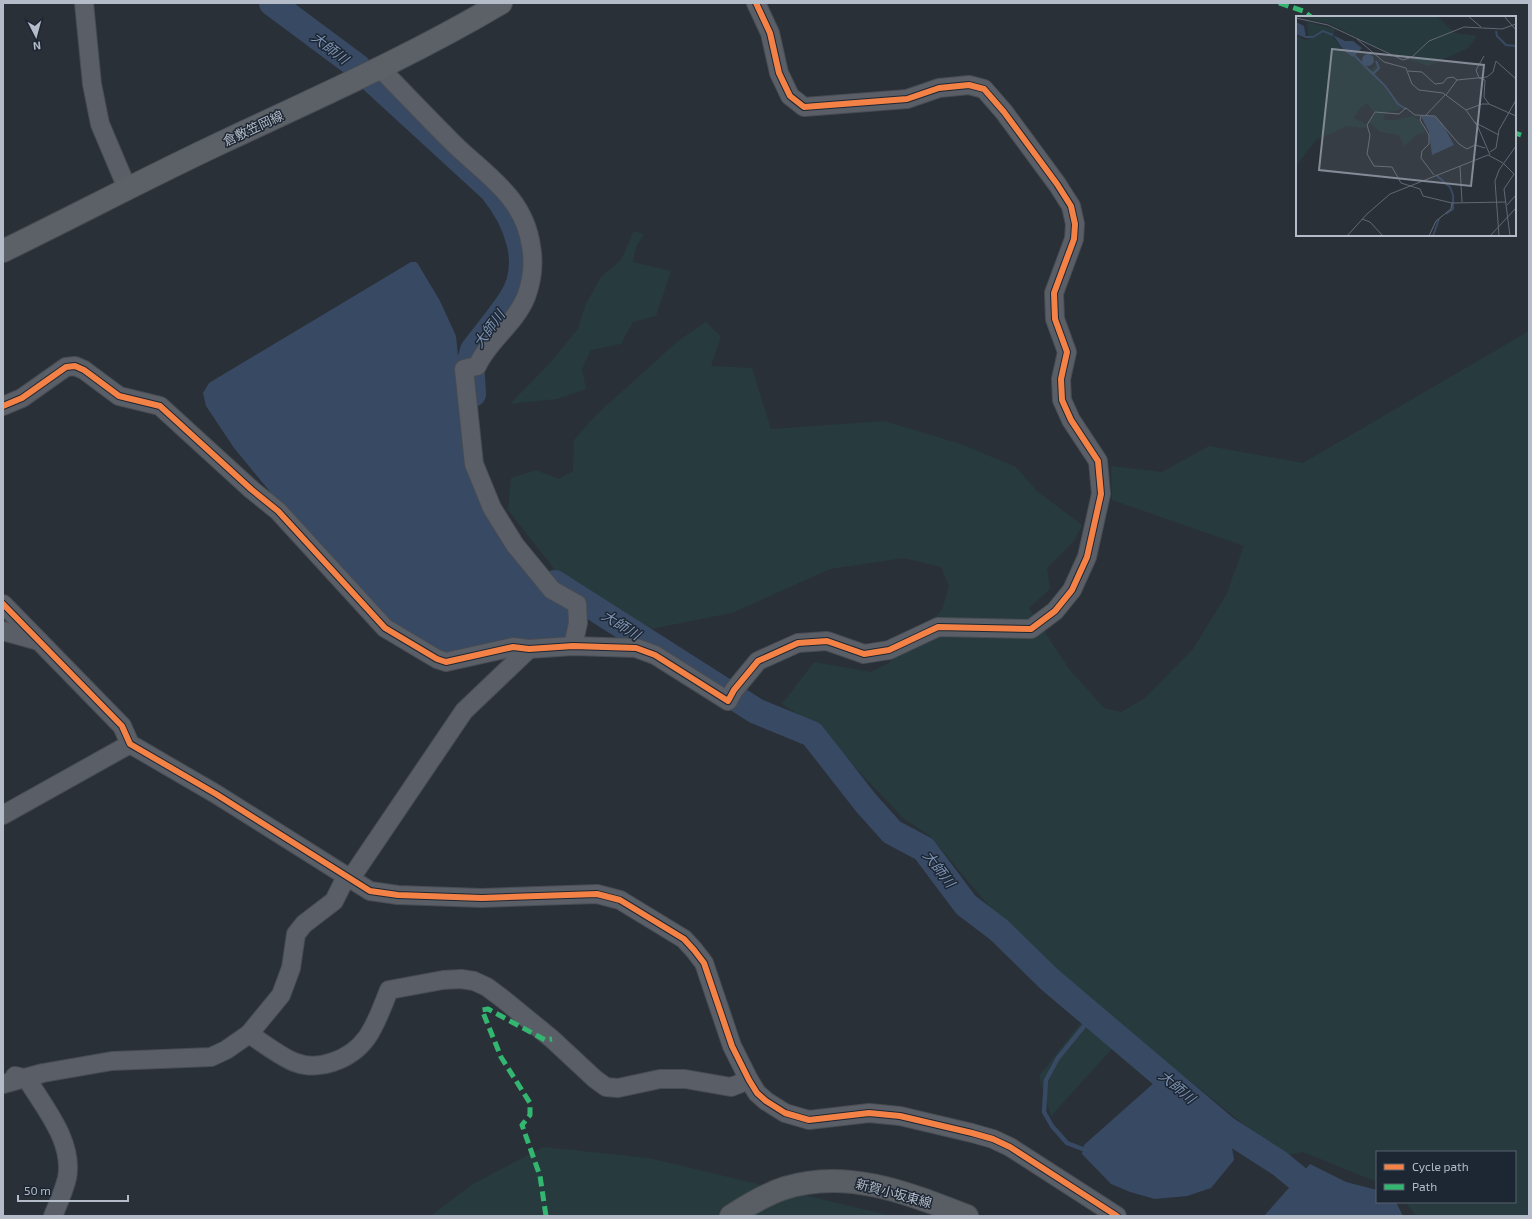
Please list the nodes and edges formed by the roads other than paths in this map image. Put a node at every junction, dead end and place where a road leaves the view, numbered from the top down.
1 (84, 3) edge
2 (501, 3) edge
3 (756, 3) edge
4 (372, 73) junction
5 (127, 188) junction
6 (3, 251) edge
7 (3, 406) edge
8 (3, 604) edge
9 (3, 631) edge
10 (40, 641) junction
11 (573, 646) junction
12 (529, 648) junction
13 (130, 744) junction
14 (3, 815) edge
15 (349, 876) junction
16 (249, 1034) junction
17 (3, 1073) edge
18 (27, 1079) junction
19 (750, 1080) junction
20 (3, 1084) edge
21 (53, 1216) edge
22 (731, 1216) edge
23 (967, 1216) edge
24 (1117, 1216) edge

1 - 5 street
2 - 4 main road, 倉敷笠岡線
3 - 11 street
4 - 5 main road, 倉敷笠岡線
4 - 11 street
5 - 6 main road, 倉敷笠岡線
7 - 12 street
8 - 10 street
9 - 10 street
10 - 13 street
11 - 12 street
12 - 15 street
13 - 14 street
13 - 15 street
15 - 16 street
15 - 19 street
16 - 18 street
16 - 19 street
17 - 18 street
18 - 20 street
18 - 21 street
19 - 24 street
22 - 23 main road, 新賀小坂東線

